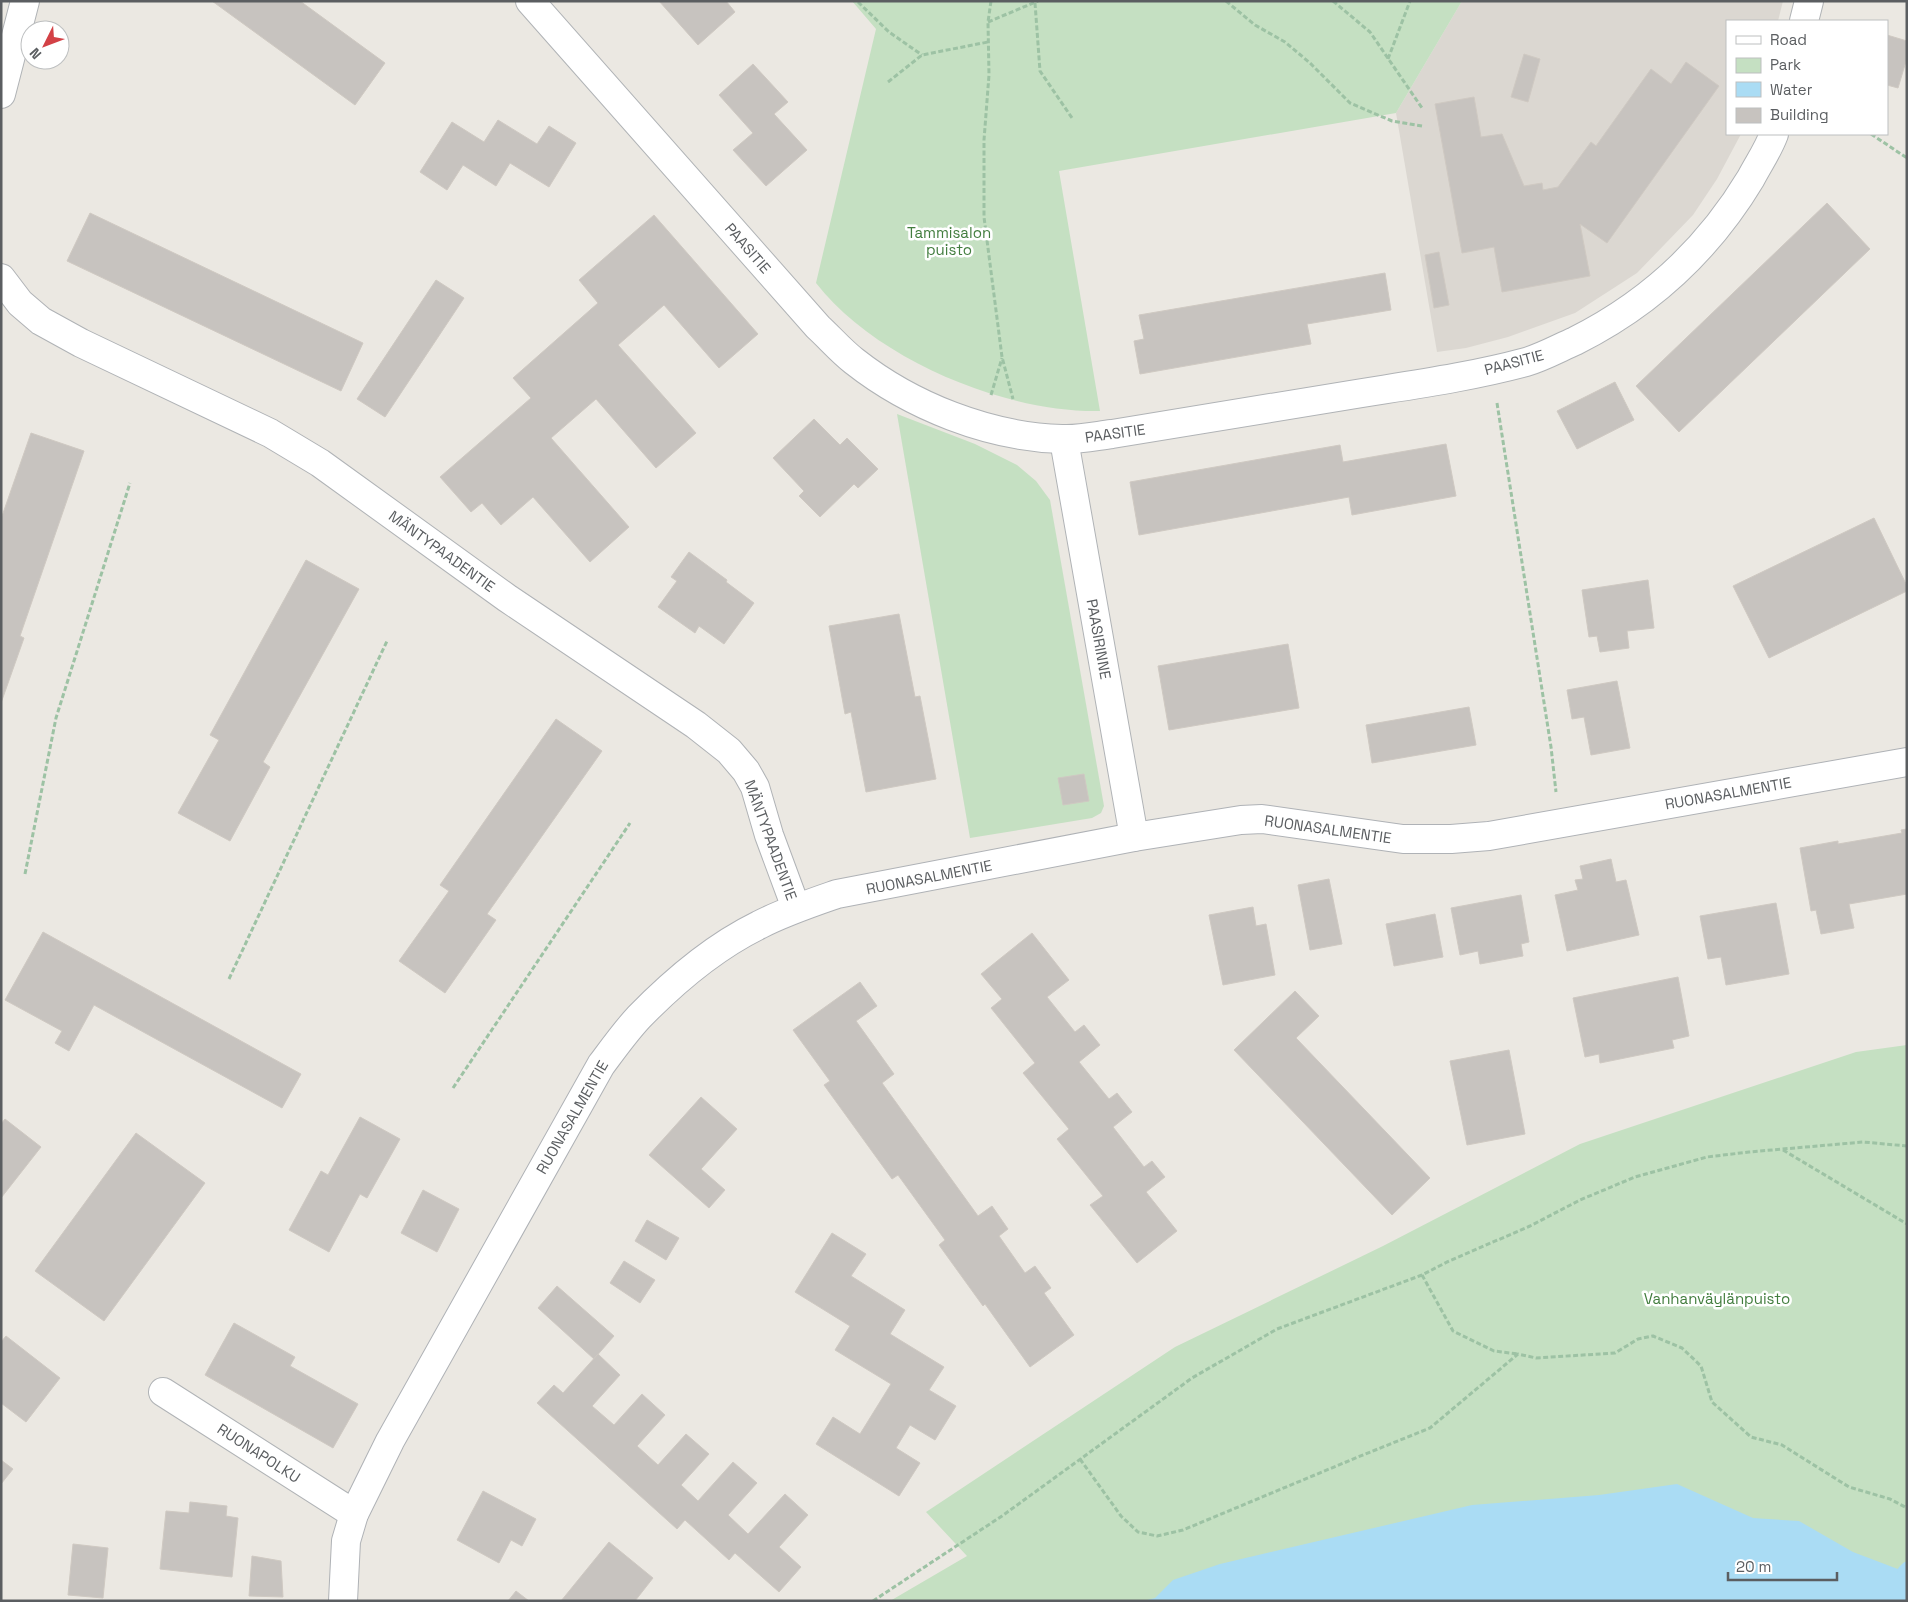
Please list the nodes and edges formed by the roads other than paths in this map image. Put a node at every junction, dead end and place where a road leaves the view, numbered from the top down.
1 (25, 1) edge
2 (530, 1) edge
3 (1809, 1) edge
4 (1804, 20) edge
5 (1, 94) edge
6 (1774, 135) edge
7 (1, 278) edge
8 (1064, 440) junction
9 (1907, 762) edge
10 (1134, 837) junction
11 (796, 908) junction
12 (163, 1392) dead end
13 (354, 1514) junction
14 (343, 1601) edge

1 - 5 street
2 - 8 street, PAASITIE
3 - 4 street
6 - 8 street, PAASITIE
7 - 11 street, MÄNTYPAADENTIE
8 - 10 street, PAASIRINNE
9 - 10 street, RUONASALMENTIE
10 - 11 street, RUONASALMENTIE
11 - 13 street, RUONASALMENTIE
12 - 13 street, RUONAPOLKU
13 - 14 street, RUONASALMENTIE

